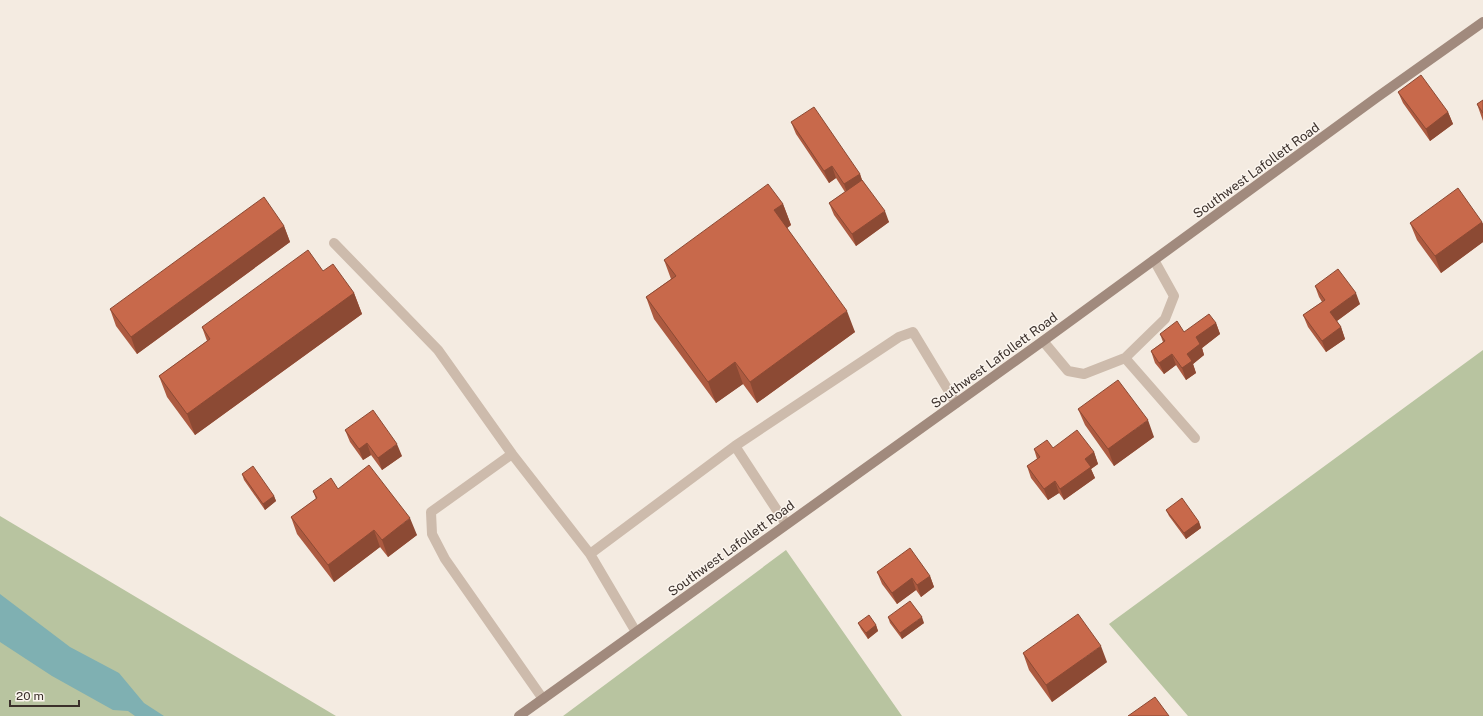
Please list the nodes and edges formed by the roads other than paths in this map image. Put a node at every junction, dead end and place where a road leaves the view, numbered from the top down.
1 (1483, 22) edge
2 (334, 243) dead end
3 (1154, 260) junction
4 (1043, 341) junction
5 (1125, 358) junction
6 (956, 403) junction
7 (1195, 438) dead end
8 (735, 446) junction
9 (512, 454) junction
10 (786, 524) junction
11 (590, 554) junction
12 (636, 632) junction
13 (543, 699) junction
14 (519, 716) edge

1 - 3 street, Southwest Lafollett Road
2 - 9 lane
3 - 4 street, Southwest Lafollett Road
3 - 5 lane
4 - 5 lane
4 - 6 street, Southwest Lafollett Road
5 - 7 lane
6 - 8 lane
6 - 10 street, Southwest Lafollett Road
8 - 10 lane
8 - 11 lane
9 - 11 lane
9 - 13 lane
10 - 12 street, Southwest Lafollett Road
11 - 12 lane
12 - 13 street, Southwest Lafollett Road
13 - 14 street, Southwest Lafollett Road

